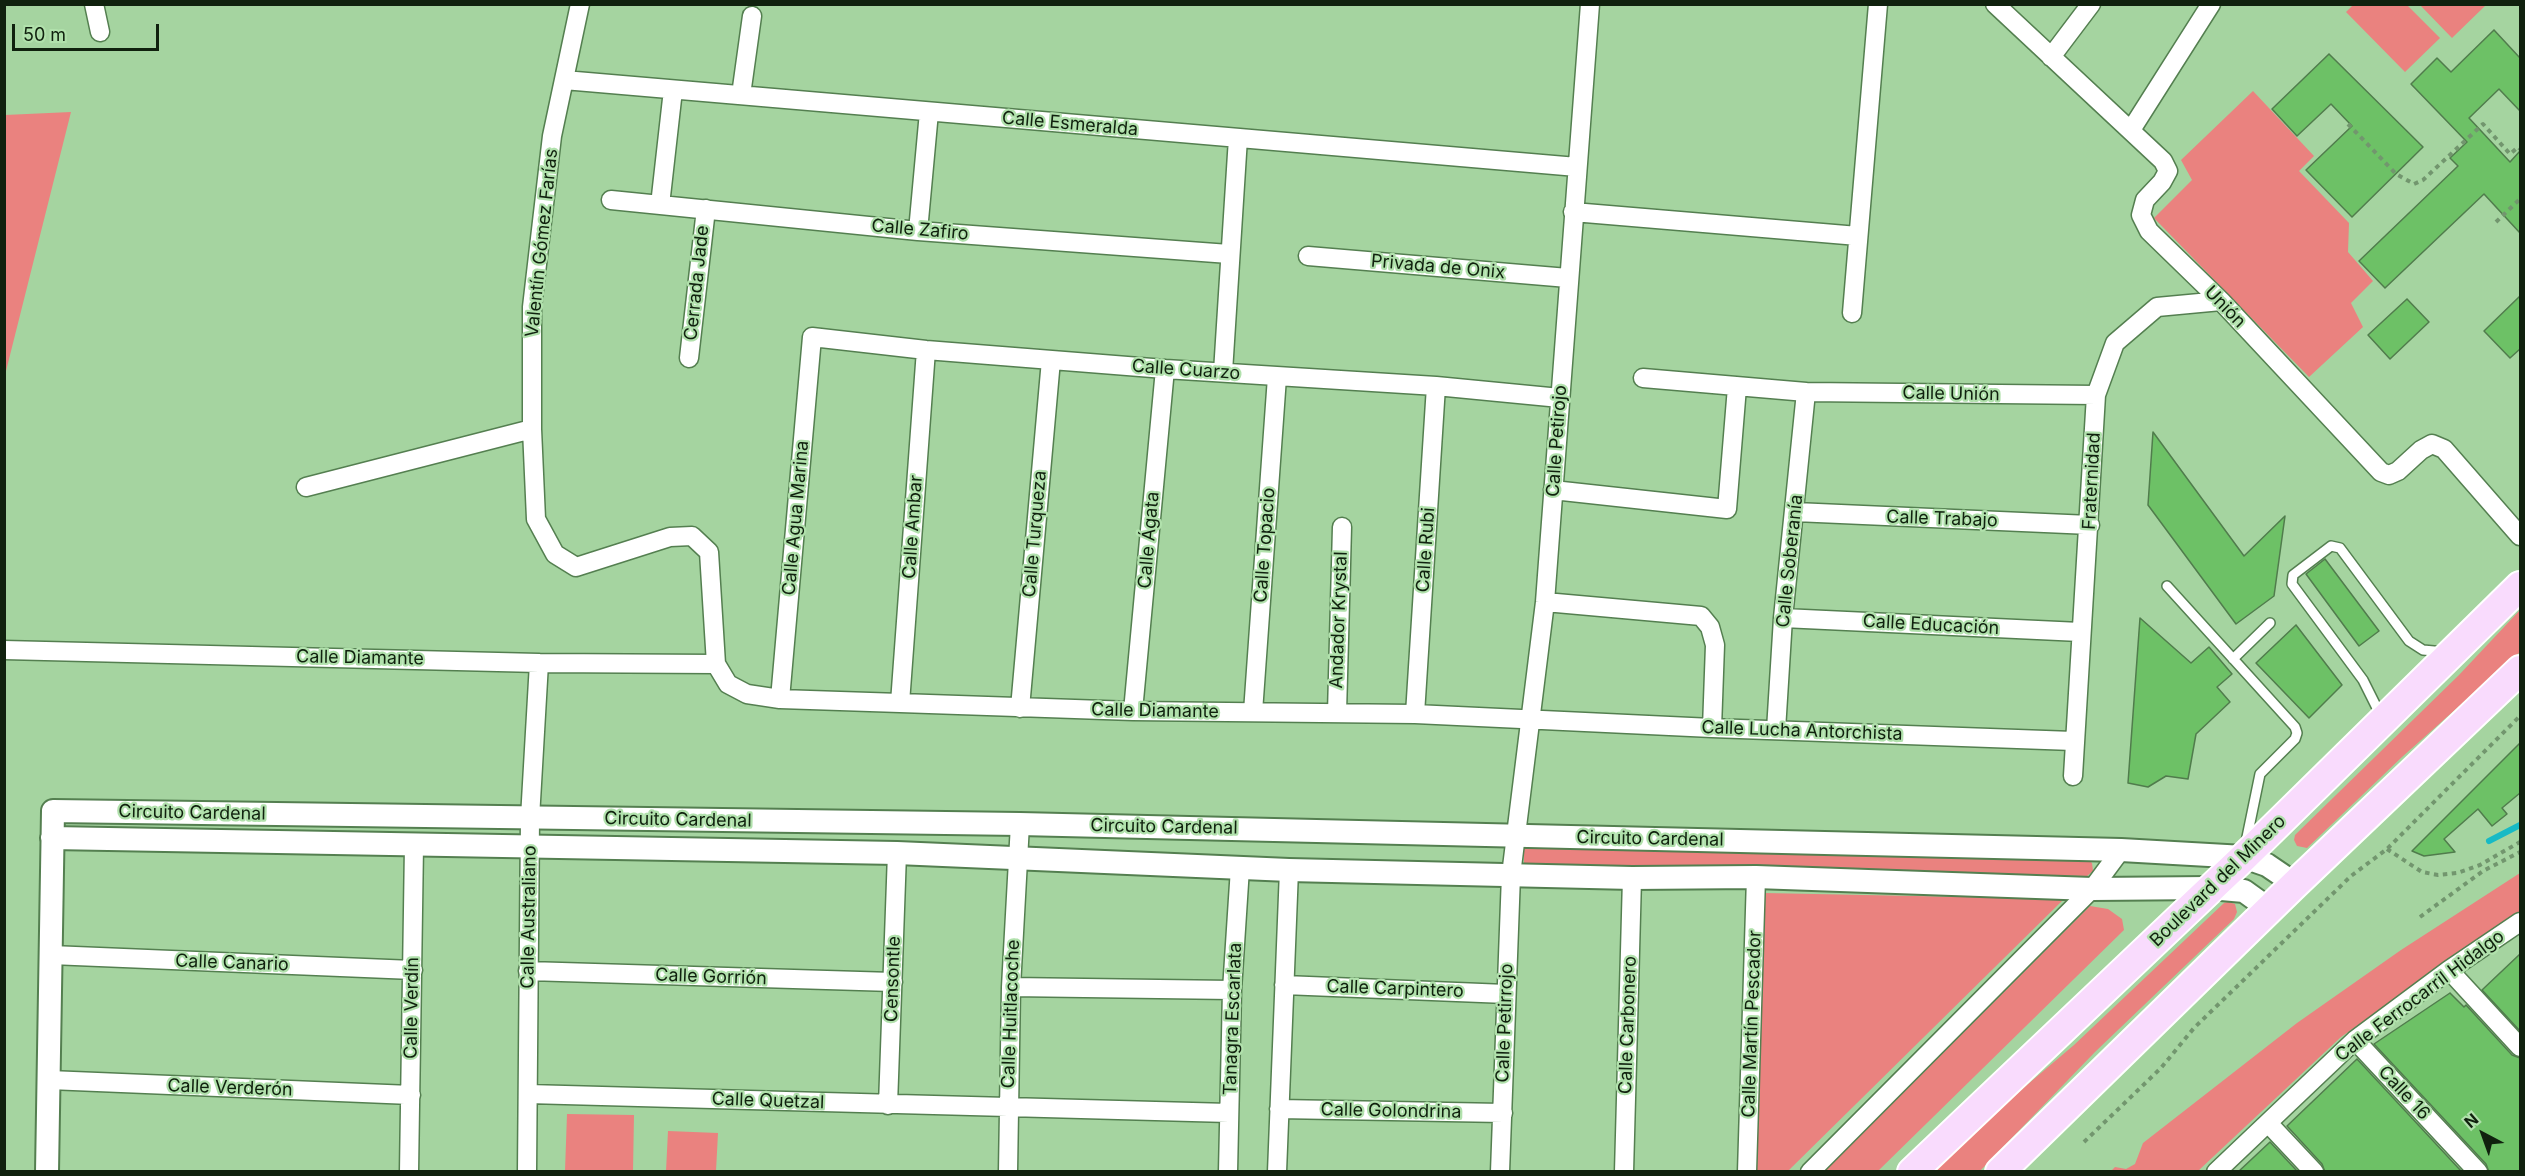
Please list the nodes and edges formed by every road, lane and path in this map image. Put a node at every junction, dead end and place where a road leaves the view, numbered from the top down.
1 (94, 4) edge
2 (580, 4) edge
3 (1590, 4) edge
4 (1878, 4) edge
5 (1995, 4) edge
6 (2091, 4) edge
7 (2211, 4) edge
8 (752, 16) dead end
9 (100, 32) dead end
10 (2051, 57) junction
11 (564, 80) junction
12 (673, 90) junction
13 (741, 95) junction
14 (929, 112) junction
15 (2348, 124) dead end
16 (2131, 130) junction
17 (1238, 138) junction
18 (2520, 149) edge
19 (1577, 167) junction
20 (2520, 200) edge
21 (611, 201) dead end
22 (660, 205) junction
23 (706, 209) junction
24 (1574, 212) junction
25 (2496, 222) dead end
26 (918, 231) junction
27 (1858, 236) junction
28 (1229, 254) junction
29 (1308, 256) dead end
30 (1568, 278) junction
31 (2221, 302) junction
32 (1852, 313) dead end
33 (812, 337) joint
34 (926, 350) junction
35 (689, 358) dead end
36 (1051, 360) junction
37 (1165, 369) junction
38 (1223, 372) junction
39 (1277, 377) junction
40 (1643, 378) dead end
41 (1436, 386) junction
42 (1737, 387) junction
43 (1806, 392) junction
44 (2096, 395) junction
45 (1560, 398) junction
46 (532, 429) junction
47 (306, 487) dead end
48 (1553, 490) junction
49 (1795, 512) junction
50 (2090, 525) junction
51 (1342, 527) dead end
52 (2520, 536) edge
53 (2168, 586) dead end
54 (2520, 586) edge
55 (1545, 602) junction
56 (1783, 618) junction
57 (2270, 623) dead end
58 (2080, 632) junction
59 (4, 650) edge
60 (2454, 652) junction
61 (2233, 658) junction
62 (539, 663) junction
63 (716, 664) junction
64 (2520, 670) edge
65 (780, 699) junction
66 (900, 704) junction
67 (1020, 708) junction
68 (1133, 711) junction
69 (1253, 712) junction
70 (1336, 713) junction
71 (1415, 714) junction
72 (2520, 716) edge
73 (1531, 720) junction
74 (2383, 721) junction
75 (1712, 728) junction
76 (1776, 730) junction
77 (2073, 741) junction
78 (2073, 776) dead end
79 (530, 818) junction
80 (1020, 824) junction
81 (1515, 836) junction
82 (52, 838) junction
83 (2520, 842) edge
84 (414, 845) junction
85 (530, 847) junction
86 (2387, 849) junction
87 (2121, 850) junction
88 (2520, 852) edge
89 (897, 853) junction
90 (1019, 857) junction
91 (2244, 857) junction
92 (1240, 868) junction
93 (1289, 870) junction
94 (1510, 875) junction
95 (1756, 877) junction
96 (1632, 878) junction
97 (2295, 884) junction
98 (2210, 888) junction
99 (2092, 889) junction
100 (2269, 909) junction
101 (2420, 917) dead end
102 (2520, 922) edge
103 (51, 955) junction
104 (413, 970) junction
105 (2449, 970) junction
106 (528, 971) junction
107 (893, 982) junction
108 (1284, 984) junction
109 (1011, 987) junction
110 (1232, 990) junction
111 (1506, 994) junction
112 (2355, 1040) junction
113 (2520, 1047) edge
114 (48, 1080) junction
115 (528, 1094) junction
116 (411, 1095) junction
117 (888, 1105) junction
118 (1008, 1106) junction
119 (1279, 1109) junction
120 (1229, 1113) junction
121 (1503, 1113) junction
122 (2268, 1123) junction
123 (2084, 1142) dead end
124 (47, 1172) edge
125 (409, 1172) edge
126 (527, 1172) edge
127 (1008, 1172) edge
128 (1228, 1172) edge
129 (1277, 1172) edge
130 (1500, 1172) edge
131 (1624, 1172) edge
132 (1747, 1172) edge
133 (1810, 1172) edge
134 (1912, 1172) edge
135 (2000, 1172) edge
136 (2216, 1172) edge
137 (2314, 1172) edge
138 (2478, 1172) edge

1 - 9 street
2 - 11 street, Valentín Gómez Farías
3 - 19 street, Calle Petirojo
4 - 27 street
5 - 10 street, Unión
6 - 10 street
7 - 16 street
8 - 13 street
10 - 16 street, Unión
11 - 12 street, Calle Esmeralda
11 - 46 street, Valentín Gómez Farías
12 - 13 street, Calle Esmeralda
12 - 22 street
13 - 14 street, Calle Esmeralda
14 - 17 street, Calle Esmeralda
14 - 26 street
15 - 18 path
16 - 31 street, Unión
17 - 19 street, Calle Esmeralda
17 - 28 street
19 - 24 street, Calle Petirojo
20 - 25 path
21 - 22 street, Calle Zafiro
22 - 23 street, Calle Zafiro
23 - 26 street, Calle Zafiro
23 - 35 street, Cerrada Jade
24 - 27 street
24 - 30 street, Calle Petirojo
26 - 28 street, Calle Zafiro
27 - 32 street
28 - 38 street
29 - 30 street, Privada de Onix
30 - 45 street, Calle Petirojo
31 - 44 street, Fraternidad
31 - 52 street, Unión
33 - 34 street, Calle Cuarzo
33 - 65 street, Calle Agua Marina
34 - 36 street, Calle Cuarzo
34 - 66 street, Calle Ambar
36 - 37 street, Calle Cuarzo
36 - 67 street, Calle Turqueza
37 - 38 street, Calle Cuarzo
37 - 68 street, Calle Ágata
38 - 39 street, Calle Cuarzo
39 - 41 street, Calle Cuarzo
39 - 69 street, Calle Topacio
40 - 42 street, Calle Unión
41 - 45 street, Calle Cuarzo
41 - 71 street, Calle Rubi
42 - 43 street, Calle Unión
42 - 48 street
43 - 44 street, Calle Unión
43 - 49 street, Calle Soberanía
44 - 50 street, Fraternidad
45 - 48 street, Calle Petirojo
46 - 47 street
46 - 63 street, Valentín Gómez Farías
48 - 55 street, Calle Petirojo
49 - 50 street, Calle Trabajo
49 - 56 street, Calle Soberanía
50 - 58 street, Fraternidad
51 - 70 street, Andador Krystal
53 - 61 lane
54 - 60 main road, Boulevard del Minero
55 - 73 street, Calle Petirojo
55 - 75 street
56 - 58 street, Calle Educación
56 - 76 street, Calle Soberanía
57 - 61 lane
58 - 77 street, Fraternidad
59 - 62 street, Calle Diamante
60 - 74 main road, Boulevard del Minero
60 - 74 lane
61 - 91 lane
62 - 63 street, Calle Diamante
62 - 79 street, Calle Australiano
63 - 65 street, Calle Diamante
64 - 97 main road
65 - 66 street, Calle Diamante
66 - 67 street, Calle Diamante
67 - 68 street, Calle Diamante
68 - 69 street, Calle Diamante
69 - 70 street, Calle Diamante
70 - 71 street, Calle Diamante
71 - 73 street, Calle Diamante
72 - 86 path
73 - 75 street, Calle Lucha Antorchista
73 - 81 street, Calle Petirojo
74 - 91 main road, Boulevard del Minero
75 - 76 street, Calle Lucha Antorchista
76 - 77 street, Calle Lucha Antorchista
77 - 78 street, Fraternidad
79 - 80 street, Circuito Cardenal
79 - 82 street, Circuito Cardenal
79 - 85 street, Calle Australiano
80 - 81 street, Circuito Cardenal
80 - 90 street, Calle Huitlacoche
81 - 87 street, Circuito Cardenal
81 - 94 street, Calle Petirojo
82 - 84 street, Circuito Cardenal
82 - 103 street, Circuito Cardenal
83 - 86 path
84 - 85 street, Circuito Cardenal
84 - 104 street, Calle Verdín
85 - 89 street, Circuito Cardenal
85 - 106 street, Calle Australiano
86 - 123 path
87 - 91 street, Circuito Cardenal
87 - 99 street
88 - 101 path
89 - 90 street, Circuito Cardenal
89 - 107 street, Censontle
90 - 92 street, Circuito Cardenal
90 - 109 street, Calle Huitlacoche
91 - 97 street, Circuito Cardenal
91 - 98 main road, Boulevard del Minero
92 - 93 street, Circuito Cardenal
92 - 110 street, Tanagra Escarlata
93 - 94 street, Circuito Cardenal
93 - 108 street
94 - 96 street, Circuito Cardenal
94 - 111 street, Calle Petirrojo
95 - 96 street, Circuito Cardenal
95 - 99 street, Circuito Cardenal
95 - 132 street, Calle Martín Pescador
96 - 131 street, Calle Carbonero
97 - 100 main road
98 - 99 street, Circuito Cardenal
98 - 100 street, Circuito Cardenal
98 - 134 main road, Boulevard del Minero
99 - 133 street
100 - 135 main road
102 - 105 street, Calle Ferrocarril Hidalgo
103 - 104 street, Calle Canario
103 - 114 street, Circuito Cardenal
104 - 116 street, Calle Verdín
105 - 112 street, Calle Ferrocarril Hidalgo
105 - 113 street
106 - 107 street, Calle Gorrión
106 - 115 street, Calle Australiano
107 - 117 street, Censontle
108 - 111 street, Calle Carpintero
108 - 119 street
109 - 110 street
109 - 118 street, Calle Huitlacoche
110 - 120 street, Tanagra Escarlata
111 - 121 street, Calle Petirrojo
112 - 122 street, Calle Ferrocarril Hidalgo
112 - 138 street, Calle 16
114 - 116 street, Calle Verderón
114 - 124 street, Circuito Cardenal
115 - 117 street, Calle Quetzal
115 - 126 street, Calle Australiano
116 - 125 street, Calle Verdín
117 - 118 street, Calle Quetzal
118 - 120 street
118 - 127 street, Calle Huitlacoche
119 - 121 street, Calle Golondrina
119 - 129 street
120 - 128 street, Tanagra Escarlata
121 - 130 street, Calle Petirrojo
122 - 136 street, Calle Ferrocarril Hidalgo
122 - 137 street

